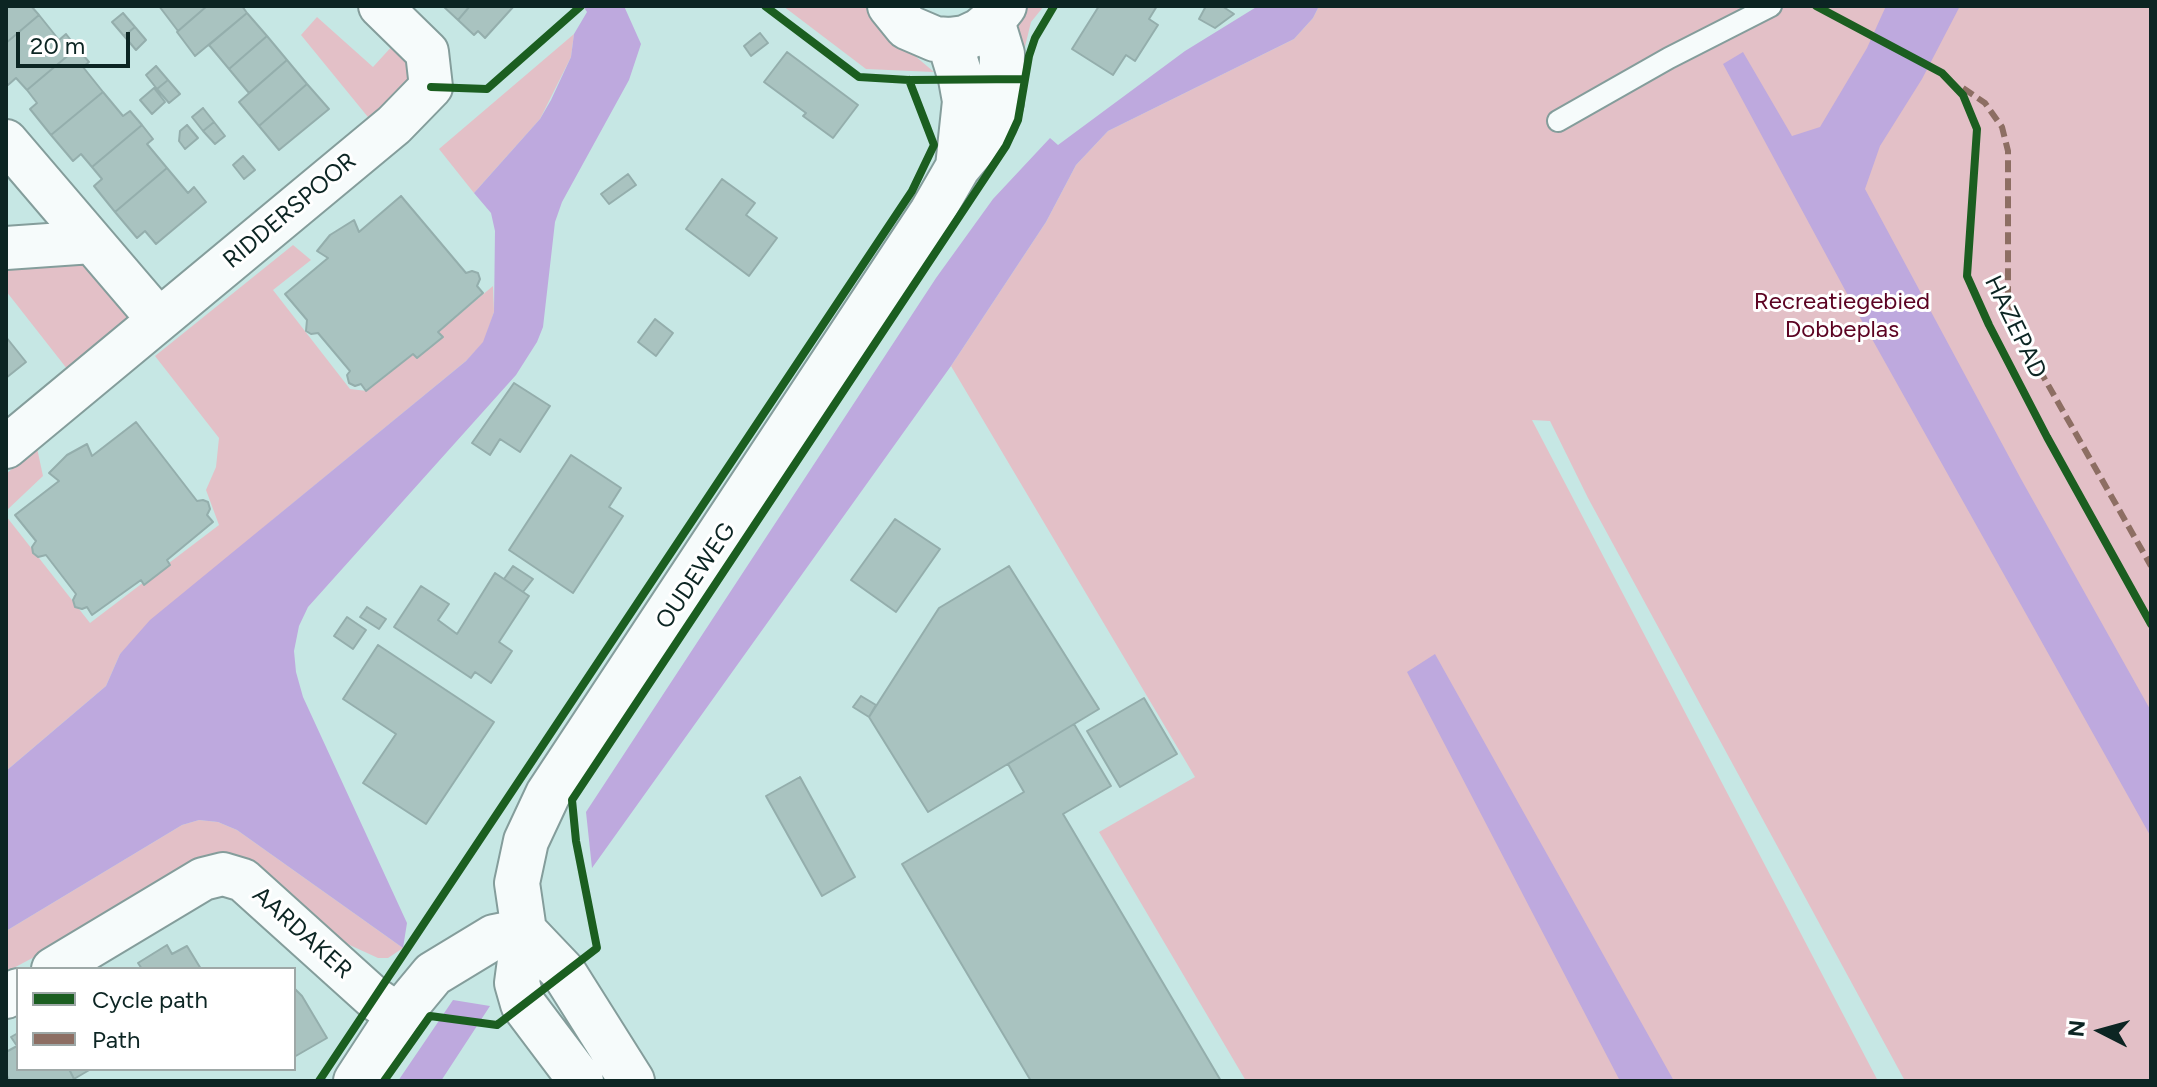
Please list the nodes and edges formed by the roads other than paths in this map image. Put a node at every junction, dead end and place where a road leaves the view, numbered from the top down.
1 (380, 6) edge
2 (890, 6) edge
3 (1771, 6) edge
4 (998, 14) edge
5 (949, 40) junction
6 (1558, 121) dead end
7 (6, 141) edge
8 (958, 167) junction
9 (92, 242) junction
10 (6, 248) edge
11 (159, 320) junction
12 (6, 447) edge
13 (524, 931) junction
14 (56, 967) edge
15 (399, 1015) junction
16 (356, 1081) edge
17 (581, 1081) edge
18 (632, 1081) edge

1 - 11 street, RIDDERSPOOR
2 - 5 main road
3 - 6 lane
4 - 5 main road
4 - 8 main road, OUDEWEG
5 - 8 main road, OUDEWEG
7 - 9 street
8 - 13 main road, OUDEWEG
9 - 10 street
9 - 11 street
11 - 12 street, RIDDERSPOOR
13 - 15 main road
13 - 17 main road, OUDEWEG
13 - 18 main road
14 - 15 street, AARDAKER
15 - 16 main road

